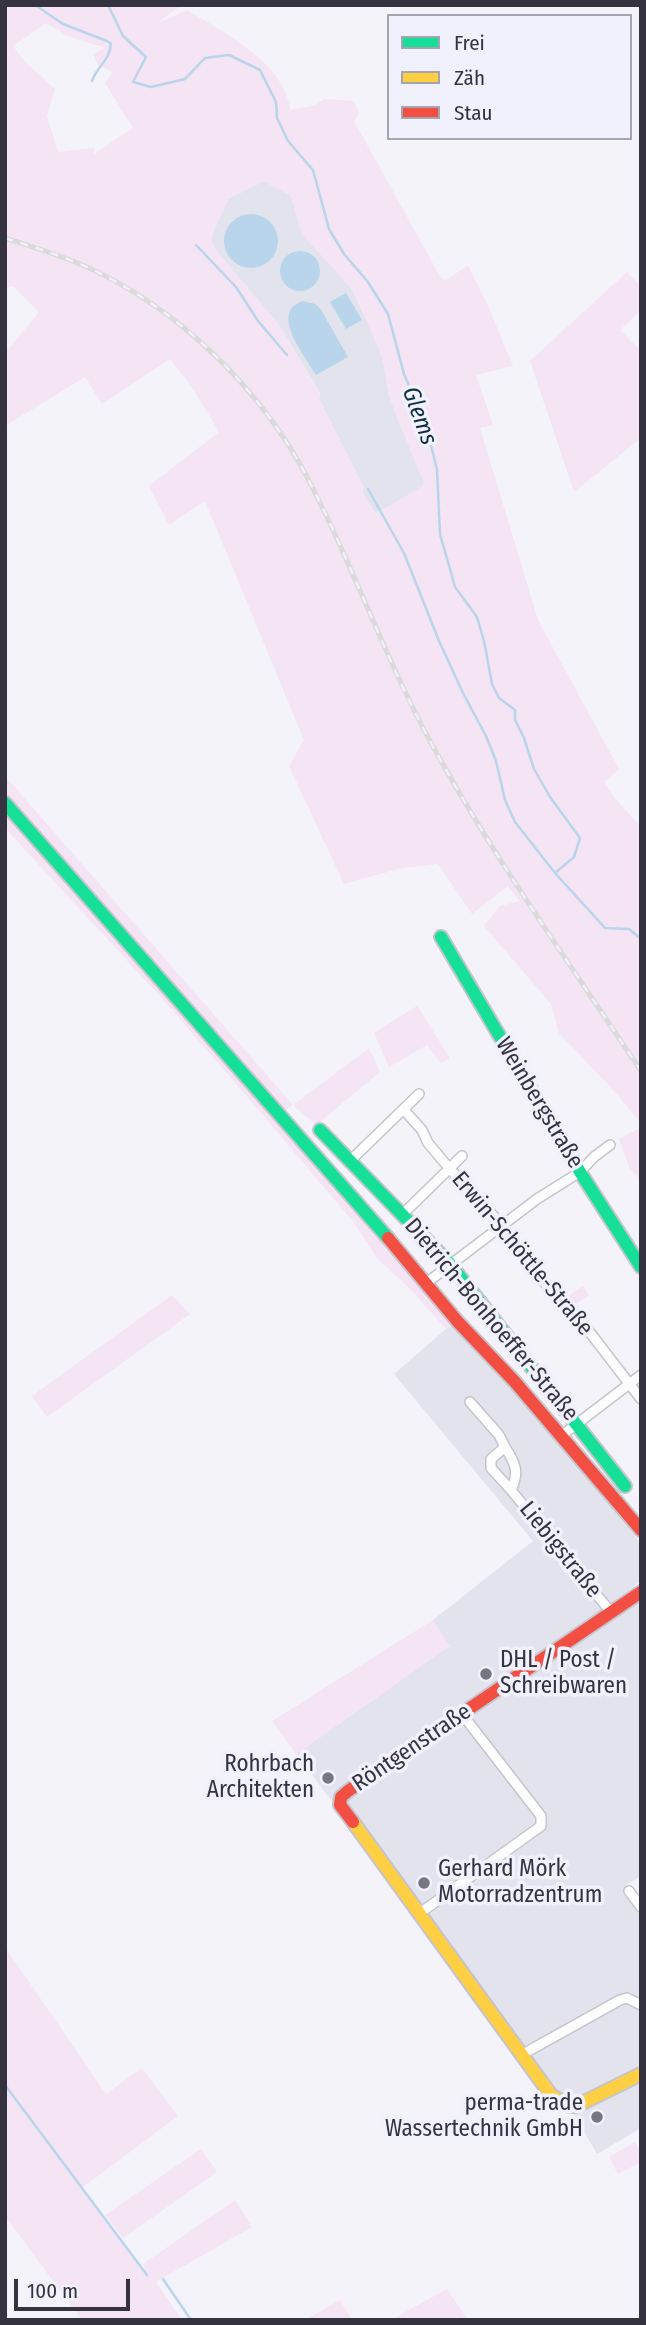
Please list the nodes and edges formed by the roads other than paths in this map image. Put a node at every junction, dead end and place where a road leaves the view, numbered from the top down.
1 (5, 803) edge
2 (441, 937) dead end
3 (419, 1094) dead end
4 (404, 1110) junction
5 (320, 1130) dead end
6 (610, 1145) dead end
7 (462, 1156) dead end
8 (351, 1160) junction
9 (449, 1168) junction
10 (580, 1172) junction
11 (403, 1214) junction
12 (502, 1225) junction
13 (450, 1264) junction
14 (641, 1267) edge
15 (425, 1283) junction
16 (641, 1375) edge
17 (629, 1384) junction
18 (641, 1399) edge
19 (470, 1402) dead end
20 (577, 1424) junction
21 (561, 1436) junction
22 (505, 1447) junction
23 (625, 1486) dead end
24 (511, 1490) junction
25 (641, 1530) edge
26 (641, 1591) edge
27 (610, 1611) junction
28 (462, 1714) junction
29 (629, 1891) dead end
30 (641, 1907) edge
31 (420, 1913) junction
32 (641, 2005) edge
33 (523, 2054) junction
34 (641, 2074) edge

1 - 15 street
2 - 10 street, Weinbergstraße
3 - 4 street
4 - 8 street
4 - 9 street, Erwin-Schöttle-Straße
5 - 8 street, Dietrich-Bonhoeffer-Straße
6 - 10 street
7 - 9 street
8 - 11 street, Dietrich-Bonhoeffer-Straße
9 - 11 street
9 - 12 street, Erwin-Schöttle-Straße
10 - 12 street
10 - 14 street, Weinbergstraße
11 - 13 street, Dietrich-Bonhoeffer-Straße
12 - 13 street
12 - 17 street, Erwin-Schöttle-Straße
13 - 15 street
13 - 20 street, Dietrich-Bonhoeffer-Straße
15 - 21 street
16 - 17 street
17 - 18 street, Erwin-Schöttle-Straße
17 - 20 street
19 - 22 street, Liebigstraße
20 - 21 street
20 - 23 street, Dietrich-Bonhoeffer-Straße
21 - 25 street
22 - 24 street, Liebigstraße
22 - 24 street, Liebigstraße
24 - 27 street, Liebigstraße
26 - 27 street, Röntgenstraße
27 - 28 street, Röntgenstraße
28 - 31 street
28 - 31 street, Röntgenstraße
29 - 30 street
31 - 33 street, Röntgenstraße
32 - 33 street
33 - 34 street, Röntgenstraße

